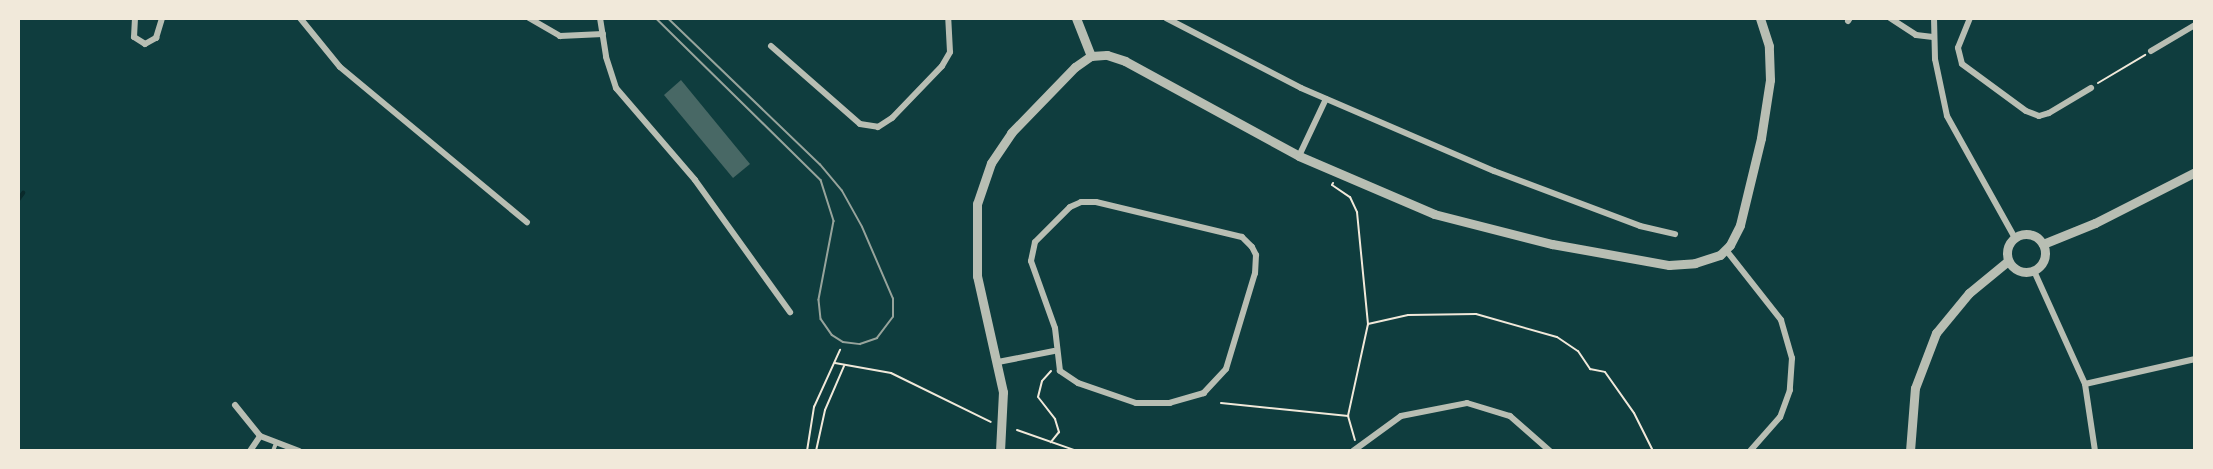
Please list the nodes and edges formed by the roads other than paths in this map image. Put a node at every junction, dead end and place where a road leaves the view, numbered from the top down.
1 (135, 18) edge
2 (162, 18) edge
3 (300, 18) edge
4 (529, 18) edge
5 (600, 18) edge
6 (948, 18) edge
7 (1076, 18) edge
8 (1166, 18) edge
9 (1760, 18) edge
10 (1890, 18) edge
11 (1934, 18) edge
12 (1970, 18) edge
13 (2195, 25) edge
14 (603, 34) junction
15 (1933, 37) junction
16 (771, 46) dead end
17 (2151, 51) road end
18 (1091, 56) junction
19 (2091, 87) road end
20 (1326, 99) junction
21 (1299, 156) junction
22 (2195, 172) edge
23 (526, 222) dead end
24 (1675, 234) dead end
25 (2015, 238) junction
26 (2043, 244) junction
27 (1726, 250) junction
28 (2008, 261) junction
29 (2034, 271) junction
30 (790, 312) dead end
31 (1054, 351) junction
32 (2195, 359) edge
33 (998, 362) junction
34 (2085, 384) junction
35 (235, 405) dead end
36 (260, 436) junction
37 (276, 442) junction
38 (250, 451) edge
39 (273, 451) edge
40 (299, 451) edge
41 (1000, 451) edge
42 (1353, 451) edge
43 (1550, 451) edge
44 (1750, 451) edge
45 (1910, 451) edge
46 (2095, 451) edge

1 - 2 street
3 - 23 street
4 - 14 street
5 - 14 street
6 - 16 street
7 - 18 street
8 - 20 street
9 - 27 street
10 - 15 street
11 - 15 street
12 - 19 street
13 - 17 street
14 - 30 street
15 - 25 street
18 - 21 street
18 - 33 street
20 - 21 street
20 - 24 street
21 - 27 street
22 - 26 street
25 - 26 street
25 - 28 street
26 - 29 street
27 - 44 street
28 - 29 street
28 - 45 street
29 - 34 street
31 - 31 street
31 - 33 street
32 - 34 street
33 - 41 street
34 - 46 street
35 - 36 street
36 - 37 street
36 - 38 street
37 - 39 lane
37 - 40 street
42 - 43 street

